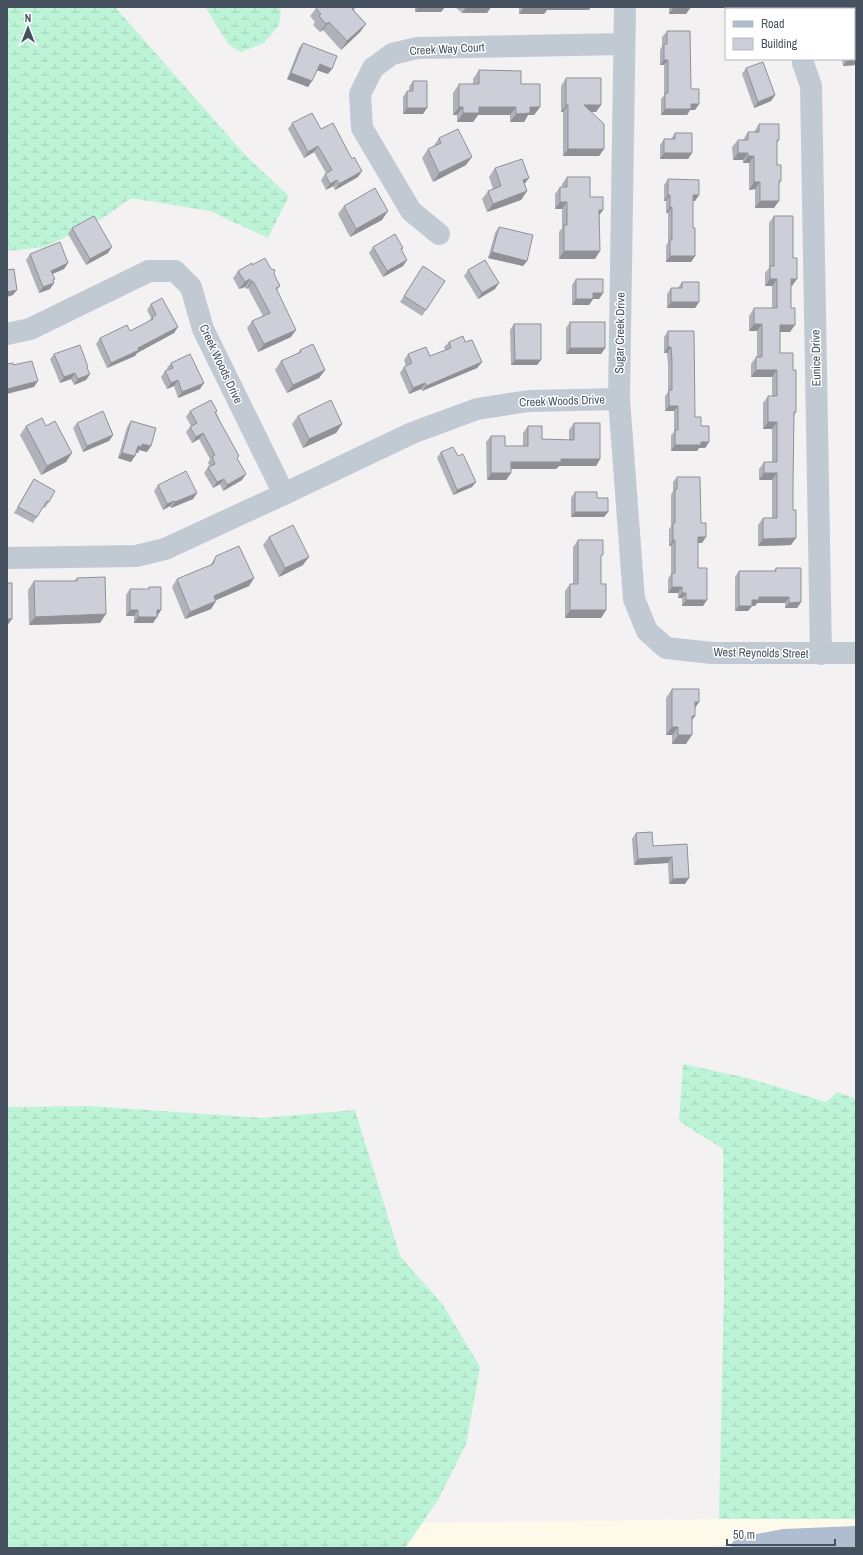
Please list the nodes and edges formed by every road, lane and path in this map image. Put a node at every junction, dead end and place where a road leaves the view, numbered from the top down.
1 (625, 7) edge
2 (624, 44) junction
3 (803, 63) dead end
4 (439, 234) dead end
5 (7, 334) edge
6 (619, 399) junction
7 (284, 494) junction
8 (7, 558) edge
9 (666, 648) joint
10 (856, 653) edge
11 (821, 654) junction
12 (856, 1537) edge
13 (742, 1548) edge

1 - 2 street, Sugar Creek Drive
2 - 4 street, Creek Way Court
2 - 6 street, Sugar Creek Drive
3 - 11 street, Eunice Drive
5 - 7 street, Creek Woods Drive
6 - 7 street, Creek Woods Drive
6 - 9 street, Sugar Creek Drive
7 - 8 street, Creek Woods Drive
9 - 11 street, West Reynolds Street
10 - 11 street, West Reynolds Street
12 - 13 main road

